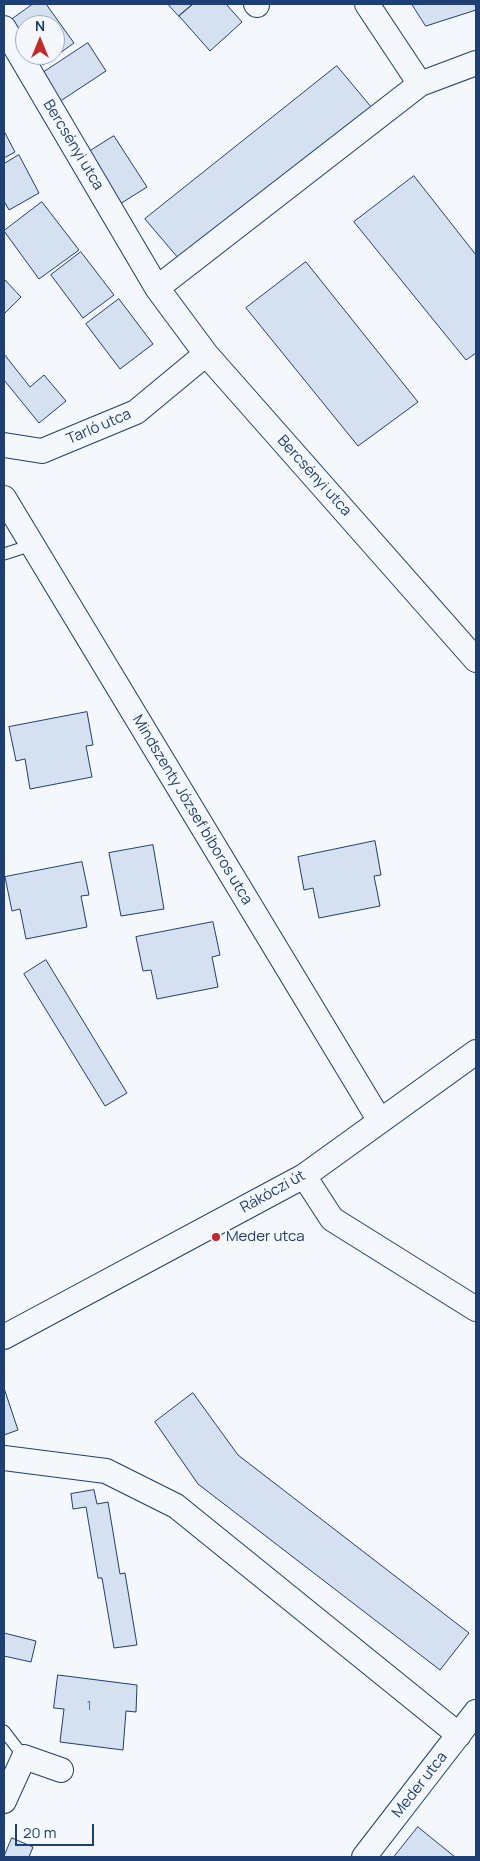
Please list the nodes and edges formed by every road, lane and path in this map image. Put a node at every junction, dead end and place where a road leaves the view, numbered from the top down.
1 (367, 4) edge
2 (4, 28) edge
3 (476, 63) edge
4 (420, 84) junction
5 (157, 288) junction
6 (206, 354) junction
7 (4, 445) edge
8 (4, 498) edge
9 (32, 545) junction
10 (4, 554) edge
11 (476, 660) edge
12 (476, 1052) edge
13 (380, 1121) junction
14 (304, 1176) junction
15 (476, 1309) edge
16 (4, 1337) edge
17 (4, 1458) edge
18 (476, 1712) edge
19 (4, 1731) edge
20 (459, 1735) junction
21 (24, 1757) junction
22 (61, 1770) dead end
23 (4, 1801) edge
24 (364, 1857) edge

1 - 4 street
2 - 5 street, Bercsényi utca
3 - 4 street
4 - 5 street
5 - 6 street, Bercsényi utca
6 - 7 street, Tarló utca
6 - 11 street, Bercsényi utca
8 - 9 street, Mindszenty József bíboros utca
9 - 10 lane
9 - 13 street, Mindszenty József bíboros utca
12 - 13 street, Rákóczi út
13 - 14 street, Rákóczi út
14 - 15 street
14 - 16 street, Rákóczi út
17 - 20 street
18 - 20 street, Meder utca
19 - 21 lane
20 - 24 street, Meder utca
21 - 22 street
21 - 23 street

